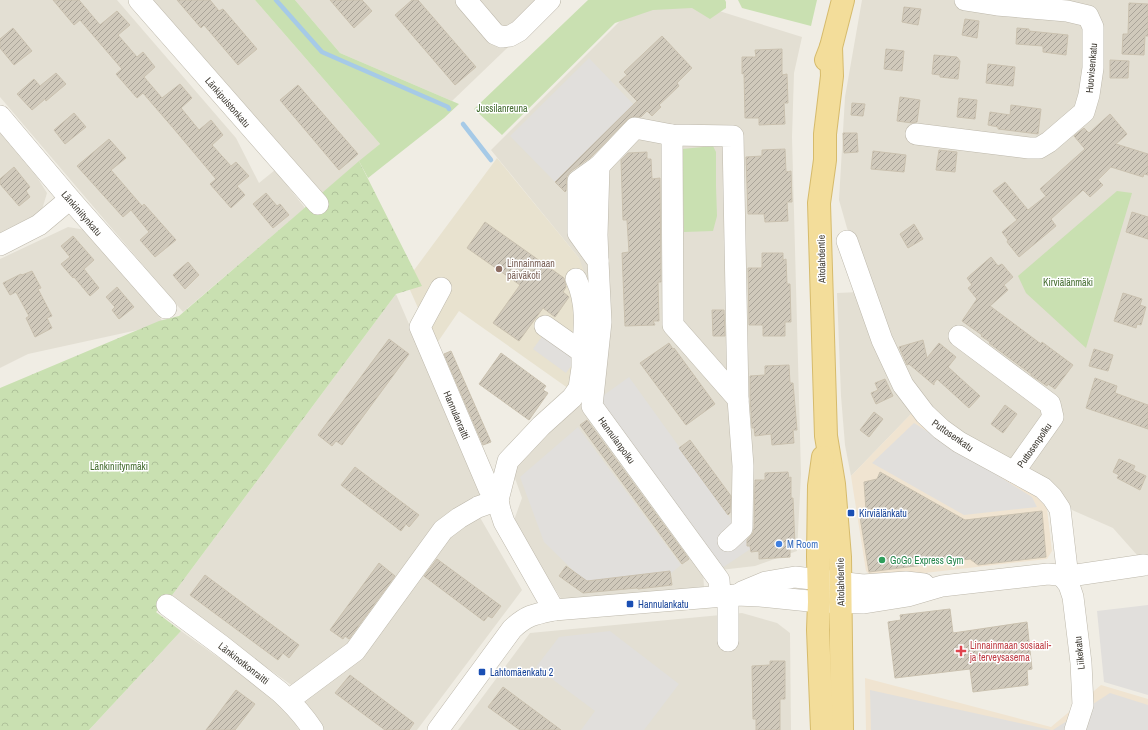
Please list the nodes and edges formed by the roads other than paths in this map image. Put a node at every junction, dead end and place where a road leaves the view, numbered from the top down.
1 (139, 0) edge
2 (466, 0) edge
3 (550, 0) edge
4 (843, 0) edge
5 (965, 0) edge
6 (0, 116) edge
7 (916, 134) dead end
8 (672, 135) junction
9 (70, 199) junction
10 (318, 204) dead end
11 (847, 241) dead end
12 (0, 245) edge
13 (576, 279) dead end
14 (441, 288) dead end
15 (166, 308) dead end
16 (545, 326) dead end
17 (959, 336) dead end
18 (582, 352) junction
19 (738, 399) junction
20 (826, 436) junction
21 (1014, 472) junction
22 (498, 500) junction
23 (728, 542) dead end
24 (1147, 561) edge
25 (1063, 577) junction
26 (819, 580) junction
27 (841, 593) junction
28 (728, 595) junction
29 (819, 602) junction
30 (166, 605) dead end
31 (554, 610) junction
32 (728, 641) dead end
33 (289, 700) junction
34 (313, 730) edge
35 (438, 730) edge
36 (822, 730) edge
37 (842, 730) edge
38 (1075, 730) edge

1 - 10 street, Länkipuistonkatu
2 - 3 street
4 - 20 main road, Aitolahdentie
5 - 7 street, Huovisenkatu
6 - 9 street, Länkiniitynkatu
8 - 19 street
8 - 19 street
8 - 28 street, Hannulanpolku
9 - 12 street
9 - 15 street, Länkiniitynkatu
11 - 21 street, Puttosenkatu
13 - 18 street
14 - 22 street, Hannulanraitti
16 - 18 street
17 - 21 street, Puttosenpolku
18 - 22 street
19 - 23 street
20 - 26 main road, Aitolahdentie
20 - 27 main road, Aitolahdentie
21 - 25 street, Puttosenkatu
22 - 31 street
22 - 33 street
24 - 25 street
25 - 27 street
25 - 38 street, Liikekatu
26 - 27 street
26 - 28 street
26 - 29 main road, Aitolahdentie
27 - 29 street
27 - 37 main road, Aitolahdentie
28 - 29 street
28 - 31 street
28 - 32 street, Hannulanpolku
29 - 36 main road, Aitolahdentie
30 - 33 street, Länkinotkonraitti
31 - 35 street
33 - 34 street, Länkinotkonraitti

